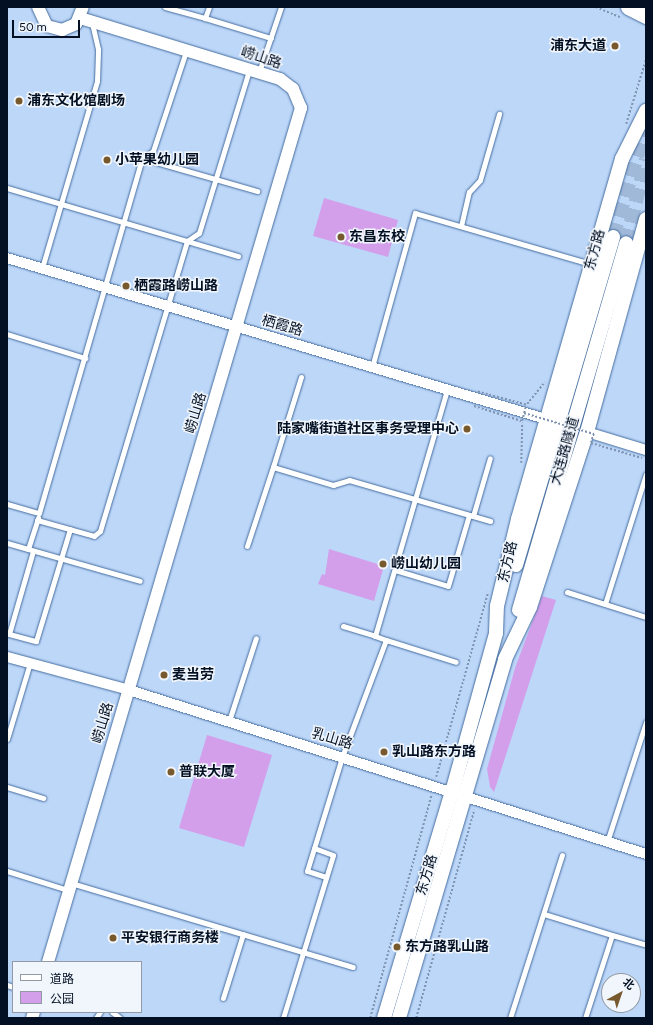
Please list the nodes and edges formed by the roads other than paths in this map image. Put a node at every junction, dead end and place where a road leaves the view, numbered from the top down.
1 (38, 7) edge
2 (165, 7) edge
3 (209, 7) edge
4 (281, 7) edge
5 (628, 7) edge
6 (82, 12) edge
7 (646, 16) edge
8 (205, 18) junction
9 (92, 22) junction
10 (271, 38) junction
11 (186, 51) junction
12 (254, 71) junction
13 (646, 111) edge
14 (499, 114) dead end
15 (142, 158) junction
16 (216, 179) junction
17 (7, 188) edge
18 (257, 191) dead end
19 (60, 204) junction
20 (646, 219) edge
21 (124, 223) junction
22 (461, 226) junction
23 (613, 237) tunnel mouth
24 (187, 241) junction
25 (626, 243) tunnel mouth
26 (238, 256) dead end
27 (7, 258) edge
28 (591, 264) junction
29 (42, 268) junction
30 (105, 288) junction
31 (168, 307) junction
32 (237, 327) junction
33 (7, 334) edge
34 (85, 358) junction
35 (372, 367) junction
36 (300, 377) dead end
37 (447, 389) junction
38 (548, 420) junction
39 (587, 432) junction
40 (644, 454) edge
41 (490, 458) dead end
42 (273, 467) junction
43 (646, 474) edge
44 (416, 500) junction
45 (7, 504) edge
46 (39, 513) junction
47 (471, 515) junction
48 (37, 520) junction
49 (490, 521) dead end
50 (70, 529) junction
51 (7, 543) edge
52 (247, 546) dead end
53 (31, 550) junction
54 (61, 559) junction
55 (395, 570) junction
56 (140, 581) dead end
57 (567, 592) dead end
58 (605, 604) junction
59 (646, 617) edge
60 (343, 626) dead end
61 (496, 632) junction
62 (376, 636) junction
63 (256, 638) dead end
64 (386, 640) junction
65 (7, 657) edge
66 (505, 659) junction
67 (456, 662) dead end
68 (30, 663) junction
69 (129, 690) junction
70 (229, 721) junction
71 (646, 722) edge
72 (644, 732) edge
73 (7, 739) edge
74 (342, 757) junction
75 (7, 788) edge
76 (452, 792) junction
77 (43, 798) dead end
78 (466, 798) junction
79 (607, 842) junction
80 (314, 848) junction
81 (646, 854) edge
82 (562, 855) dead end
83 (7, 871) edge
84 (326, 876) junction
85 (69, 886) junction
86 (544, 914) junction
87 (243, 934) junction
88 (612, 935) junction
89 (646, 945) edge
90 (303, 952) junction
91 (48, 961) edge
92 (353, 967) dead end
93 (223, 998) dead end
94 (283, 1018) edge
95 (384, 1018) edge
96 (399, 1018) edge
97 (510, 1018) edge
98 (585, 1018) edge

1 - 6 street, 崂山路
2 - 8 lane
3 - 8 lane
4 - 10 lane
5 - 7 main road
6 - 9 street, 崂山路
8 - 10 lane
9 - 11 street, 崂山路
9 - 19 lane
10 - 12 lane
11 - 12 street, 崂山路
11 - 15 lane
12 - 16 lane
12 - 32 street, 崂山路
13 - 28 main road, 东方路
14 - 22 lane
15 - 16 lane
15 - 21 lane
16 - 18 lane
16 - 24 lane
17 - 19 lane
19 - 21 lane
19 - 29 lane
20 - 39 main road, 东方路
21 - 24 lane
21 - 30 lane
22 - 28 lane
22 - 35 lane
23 - 61 main road, 大连路隧道
24 - 26 lane
24 - 31 lane
25 - 66 main road, 大连路隧道
27 - 29 street, 栖霞路
28 - 38 main road, 东方路
29 - 30 street, 栖霞路
30 - 31 street, 栖霞路
30 - 34 lane
31 - 32 street, 栖霞路
31 - 50 lane
32 - 35 street, 栖霞路
32 - 69 street, 崂山路
33 - 34 lane
34 - 46 lane
35 - 37 street, 栖霞路
36 - 42 lane
37 - 38 street, 栖霞路
37 - 44 lane
38 - 61 main road, 东方路
39 - 40 street
39 - 66 main road, 东方路
41 - 47 lane
42 - 44 lane
42 - 52 lane
43 - 58 lane
44 - 47 lane
44 - 55 lane
45 - 46 lane
46 - 48 lane
47 - 49 lane
47 - 55 lane
48 - 50 lane
48 - 53 lane
50 - 54 lane
51 - 53 lane
53 - 54 lane
53 - 54 lane
54 - 56 lane
55 - 62 lane
57 - 58 lane
58 - 59 lane
60 - 62 lane
61 - 76 main road, 东方路
62 - 64 lane
63 - 70 lane
64 - 67 lane
64 - 74 lane
65 - 68 street, 乳山路
66 - 78 main road, 东方路
68 - 69 street, 乳山路
68 - 73 lane
69 - 70 street, 乳山路
69 - 85 street, 崂山路
70 - 74 street, 乳山路
71 - 72 lane
72 - 79 lane
74 - 76 street, 乳山路
74 - 80 lane
75 - 77 lane
76 - 78 street, 乳山路
76 - 95 main road, 东方路
78 - 79 street, 乳山路
78 - 96 main road, 东方路
79 - 81 street, 乳山路
80 - 84 lane
80 - 84 lane
82 - 86 lane
83 - 85 lane
84 - 90 lane
85 - 87 lane
85 - 91 street, 崂山路
86 - 88 lane
86 - 97 lane
87 - 90 lane
87 - 93 lane
88 - 89 lane
88 - 98 lane
90 - 92 lane
90 - 94 lane

